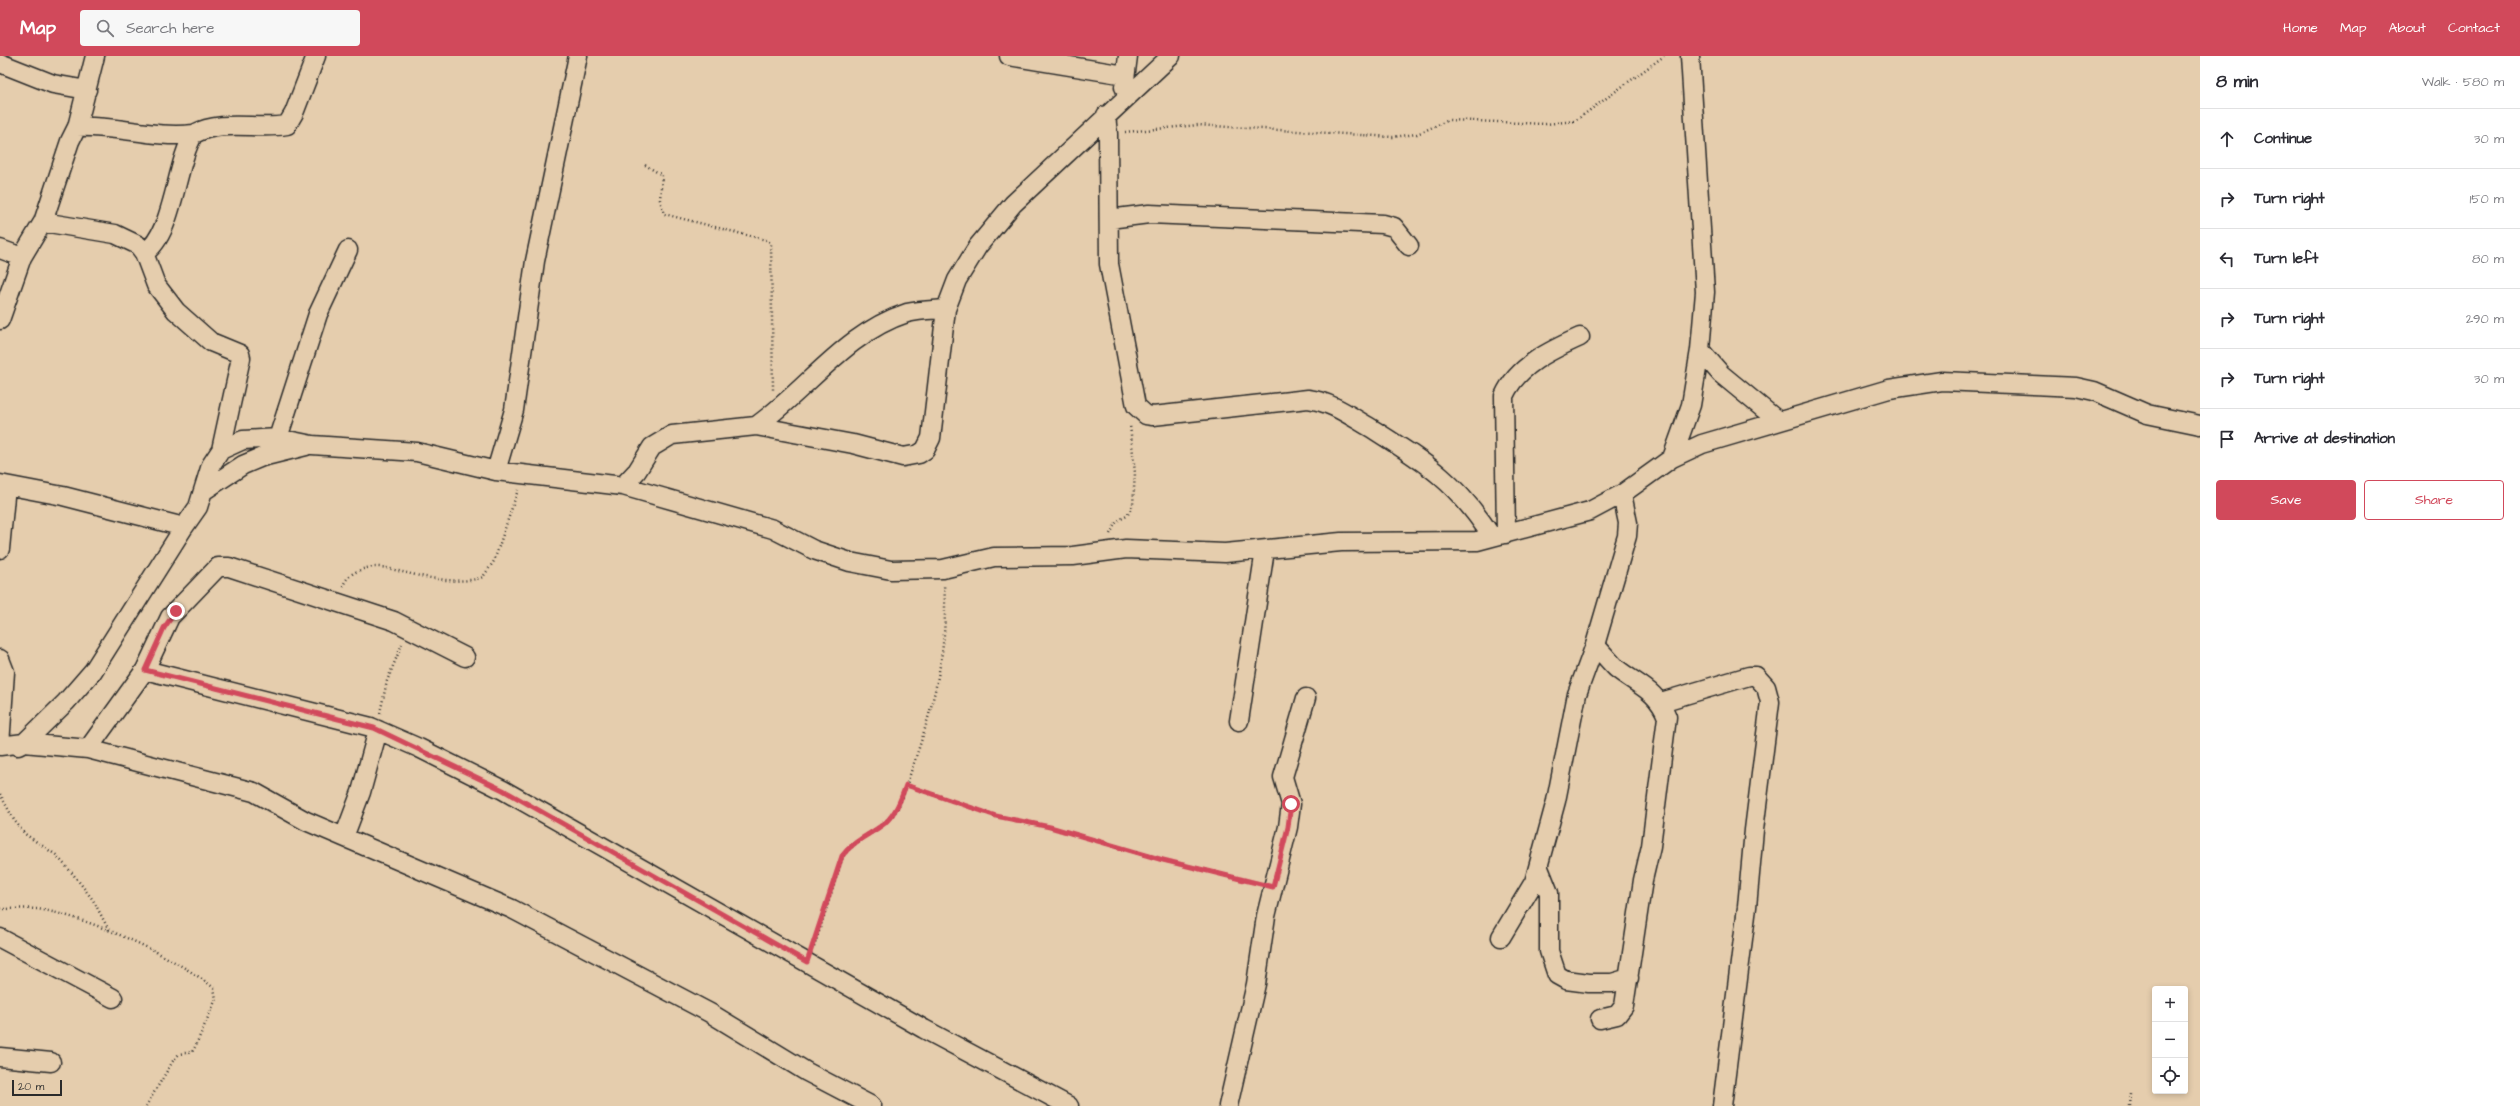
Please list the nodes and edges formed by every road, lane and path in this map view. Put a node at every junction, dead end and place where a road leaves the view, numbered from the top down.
1 (95, 56) edge
2 (316, 56) edge
3 (578, 56) edge
4 (1009, 56) edge
5 (1128, 56) edge
6 (1171, 56) edge
7 (1664, 56) edge
8 (1690, 56) edge
9 (0, 63) edge
10 (1125, 75) junction
11 (87, 90) junction
12 (1123, 102) junction
13 (1106, 115) junction
14 (76, 127) junction
15 (194, 134) junction
16 (1108, 134) junction
17 (645, 164) dead end
18 (1109, 219) junction
19 (43, 222) junction
20 (1409, 246) dead end
21 (0, 250) edge
22 (348, 250) dead end
23 (144, 253) junction
24 (22, 257) junction
25 (946, 308) junction
26 (0, 320) edge
27 (1580, 337) dead end
28 (1700, 350) junction
29 (1136, 406) junction
30 (773, 414) junction
31 (1777, 420) junction
32 (2200, 425) edge
33 (756, 426) junction
34 (278, 438) junction
35 (312, 445) junction
36 (221, 450) junction
37 (1672, 458) junction
38 (496, 471) junction
39 (523, 475) junction
40 (3, 485) edge
41 (622, 486) junction
42 (205, 490) junction
43 (1622, 494) junction
44 (184, 527) junction
45 (1499, 535) junction
46 (0, 549) edge
47 (1265, 550) junction
48 (1100, 552) junction
49 (942, 569) junction
50 (339, 603) junction
51 (408, 628) junction
52 (1595, 645) junction
53 (464, 657) dead end
54 (0, 659) edge
55 (145, 670) junction
56 (1306, 698) dead end
57 (1661, 702) junction
58 (1239, 721) dead end
59 (377, 730) junction
60 (24, 743) junction
61 (0, 745) edge
62 (88, 749) junction
63 (0, 756) edge
64 (906, 785) junction
65 (0, 794) edge
66 (344, 837) junction
67 (1538, 868) junction
68 (1273, 887) junction
69 (0, 909) edge
70 (110, 933) junction
71 (1501, 937) dead end
72 (0, 938) edge
73 (807, 962) junction
74 (1629, 978) junction
75 (113, 998) dead end
76 (1600, 1019) dead end
77 (0, 1057) edge
78 (51, 1062) dead end
79 (2130, 1093) dead end
80 (146, 1106) edge
81 (872, 1106) edge
82 (1070, 1106) edge
83 (1228, 1106) edge
84 (1722, 1106) edge
85 (2129, 1106) edge

1 - 11 street
2 - 15 street
3 - 38 street
4 - 10 street
5 - 10 street
6 - 12 street
7 - 16 path
8 - 28 street
9 - 11 street
10 - 12 street
11 - 14 street
12 - 13 street
13 - 16 street
13 - 25 street
14 - 15 street
14 - 19 street
15 - 23 street
16 - 18 street
17 - 30 path
18 - 20 street
18 - 29 street
19 - 23 street
19 - 24 street
21 - 24 street
22 - 34 street
23 - 36 street
24 - 26 street
25 - 30 street
25 - 33 street
27 - 45 street
28 - 31 street
28 - 37 street
29 - 45 street
29 - 48 path
30 - 33 street
31 - 32 street
31 - 37 street
33 - 41 street
34 - 35 street
34 - 36 street
35 - 38 street
35 - 42 street
36 - 42 street
37 - 43 street
38 - 39 street
39 - 41 street
39 - 50 path
40 - 44 street
40 - 46 street
41 - 49 street
42 - 44 street
43 - 45 street
43 - 52 street
44 - 60 street
45 - 47 street
47 - 48 street
47 - 58 street
48 - 49 street
49 - 64 path
50 - 51 street
50 - 55 street
51 - 53 street
51 - 59 path
52 - 57 street
52 - 67 street
54 - 61 street
55 - 59 street
55 - 62 street
56 - 68 street
57 - 74 street
57 - 84 street
59 - 66 street
59 - 73 street
60 - 61 street
60 - 62 street
60 - 63 street
62 - 66 street
64 - 68 path
64 - 73 path
65 - 70 path
66 - 81 street
67 - 71 street
67 - 74 street
68 - 83 street
69 - 70 path
70 - 80 path
72 - 75 street
73 - 82 street
74 - 76 street
77 - 78 street
79 - 85 path

